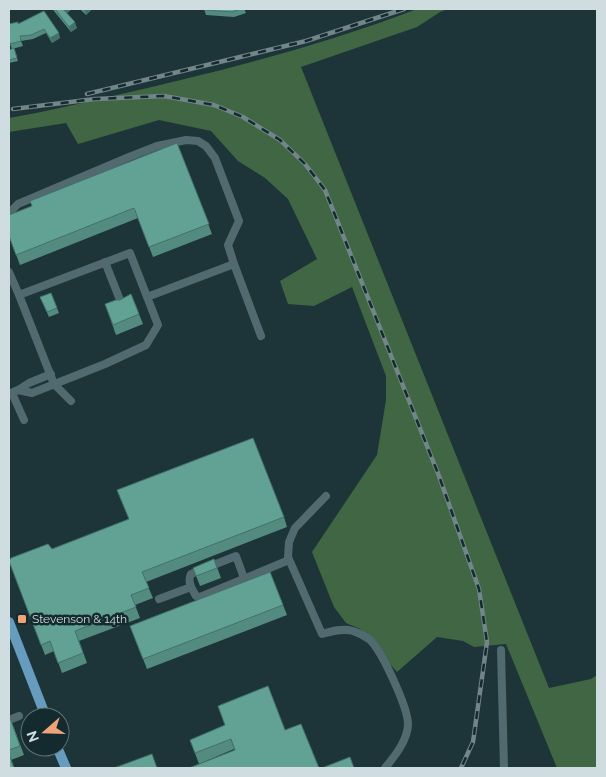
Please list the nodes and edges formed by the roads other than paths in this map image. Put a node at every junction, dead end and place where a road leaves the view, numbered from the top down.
1 (9, 213) edge
2 (105, 262) junction
3 (234, 264) junction
4 (9, 272) edge
5 (19, 295) junction
6 (147, 297) junction
7 (122, 305) edge
8 (261, 336) dead end
9 (51, 374) junction
10 (54, 384) junction
11 (13, 392) edge
12 (71, 402) dead end
13 (24, 420) dead end
14 (326, 496) dead end
15 (289, 560) junction
16 (244, 578) junction
17 (191, 588) junction
18 (159, 599) dead end
19 (9, 622) edge
20 (12, 642) edge
21 (501, 650) dead end
22 (41, 707) edge
23 (19, 716) dead end
24 (9, 720) edge
25 (385, 768) edge
26 (504, 768) edge

1 - 3 lane
2 - 5 lane
2 - 6 lane
2 - 7 lane
3 - 6 lane
3 - 8 lane
4 - 5 lane
5 - 9 lane
6 - 10 lane
9 - 10 lane
9 - 11 lane
10 - 11 lane
10 - 12 lane
11 - 13 lane
14 - 15 lane
15 - 16 lane
15 - 25 lane
16 - 17 lane
16 - 17 lane
17 - 18 lane
19 - 20 main road
20 - 22 main road
21 - 26 lane
23 - 24 lane

